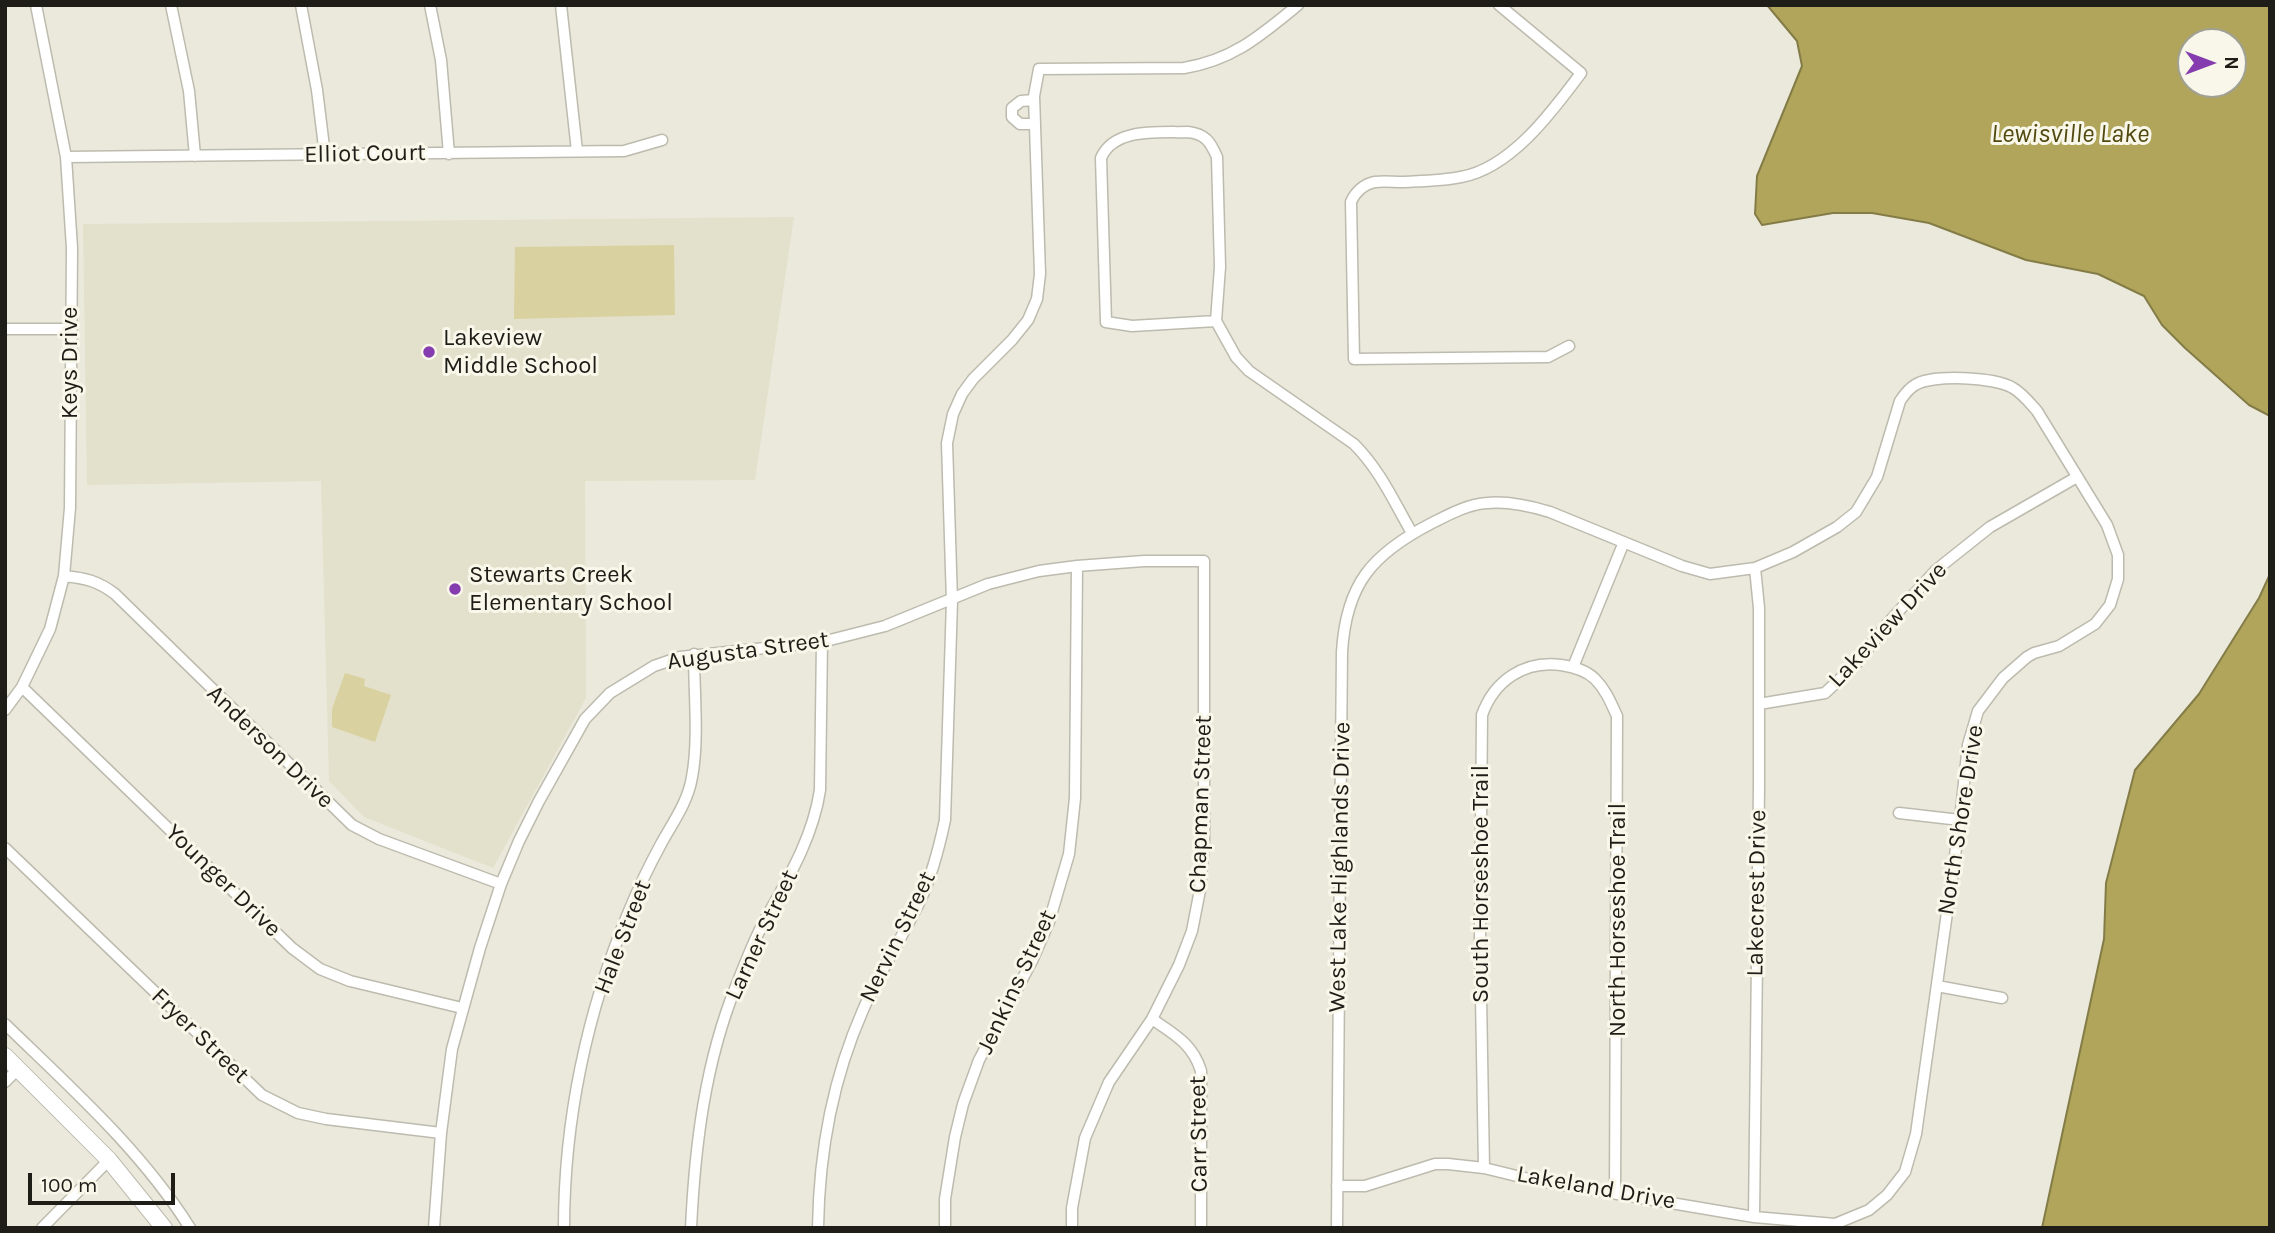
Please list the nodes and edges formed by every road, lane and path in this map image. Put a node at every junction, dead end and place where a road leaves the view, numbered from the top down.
1 (36, 5) edge
2 (171, 5) edge
3 (301, 5) edge
4 (430, 5) edge
5 (561, 5) edge
6 (1298, 5) edge
7 (1499, 5) edge
8 (1034, 100) junction
9 (1035, 124) junction
10 (662, 141) dead end
11 (577, 151) junction
12 (449, 153) junction
13 (325, 155) junction
14 (195, 156) junction
15 (66, 158) junction
16 (1216, 321) junction
17 (5, 329) edge
18 (70, 329) junction
19 (1569, 346) dead end
20 (2077, 477) junction
21 (1412, 533) junction
22 (1624, 542) junction
23 (1204, 562) joint
24 (1077, 566) junction
25 (1755, 568) junction
26 (64, 576) junction
27 (952, 601) junction
28 (821, 642) junction
29 (694, 654) junction
30 (1573, 667) junction
31 (22, 687) junction
32 (1759, 704) junction
33 (5, 710) edge
34 (1899, 813) dead end
35 (1960, 820) junction
36 (5, 848) edge
37 (501, 884) junction
38 (1937, 986) junction
39 (2002, 998) dead end
40 (462, 1008) junction
41 (1152, 1019) junction
42 (5, 1024) edge
43 (5, 1056) edge
44 (18, 1069) junction
45 (5, 1082) edge
46 (440, 1133) junction
47 (109, 1160) junction
48 (1484, 1168) junction
49 (1337, 1186) junction
50 (1615, 1193) junction
51 (1856, 1216) junction
52 (1754, 1217) junction
53 (42, 1228) edge
54 (164, 1228) edge
55 (190, 1228) edge
56 (434, 1228) edge
57 (564, 1228) edge
58 (691, 1228) edge
59 (818, 1228) edge
60 (945, 1228) edge
61 (1072, 1228) edge
62 (1200, 1228) edge
63 (1337, 1228) edge
64 (1861, 1228) edge

1 - 15 street, Keys Drive
2 - 14 street
3 - 13 street
4 - 12 street
5 - 11 street
6 - 8 street, Nervin Street
7 - 19 street
8 - 9 street, Nervin Street
8 - 9 street
9 - 27 street, Nervin Street
10 - 11 street, Elliot Court
11 - 12 street, Elliot Court
12 - 13 street, Elliot Court
13 - 14 street, Elliot Court
14 - 15 street, Elliot Court
15 - 18 street, Keys Drive
16 - 16 street
16 - 21 street
17 - 18 street
18 - 26 street, Keys Drive
20 - 25 street, North Shore Drive
20 - 32 street, Lakeview Drive
20 - 35 street, North Shore Drive
21 - 22 street, West Lake Highlands Drive
21 - 49 street, West Lake Highlands Drive
22 - 25 street, West Lake Highlands Drive
22 - 30 street
23 - 24 street, Augusta Street
23 - 41 street, Chapman Street
24 - 27 street, Augusta Street
24 - 60 street, Jenkins Street
25 - 32 street, Lakecrest Drive
26 - 31 street, Keys Drive
26 - 37 street, Anderson Drive
27 - 28 street, Augusta Street
27 - 59 street, Nervin Street
28 - 29 street, Augusta Street
28 - 58 street, Larner Street
29 - 37 street, Augusta Street
29 - 57 street, Hale Street
30 - 48 street, South Horseshoe Trail
30 - 50 street, North Horseshoe Trail
31 - 33 street, Keys Drive
31 - 40 street, Younger Drive
32 - 52 street, Lakecrest Drive
34 - 35 street
35 - 38 street, North Shore Drive
36 - 46 street, Fryer Street
37 - 40 street, Augusta Street
38 - 39 street
38 - 51 street, North Shore Drive
40 - 46 street, Augusta Street
41 - 61 street, Chapman Street
41 - 62 street, Carr Street
42 - 55 street
43 - 44 main road
44 - 45 street
44 - 47 main road
46 - 56 street, Augusta Street
47 - 53 street
47 - 54 main road
48 - 49 street, Lakeland Drive
48 - 50 street, Lakeland Drive
49 - 63 street, West Lake Highlands Drive
50 - 52 street, Lakeland Drive
51 - 52 street, Lakeland Drive
51 - 64 street

